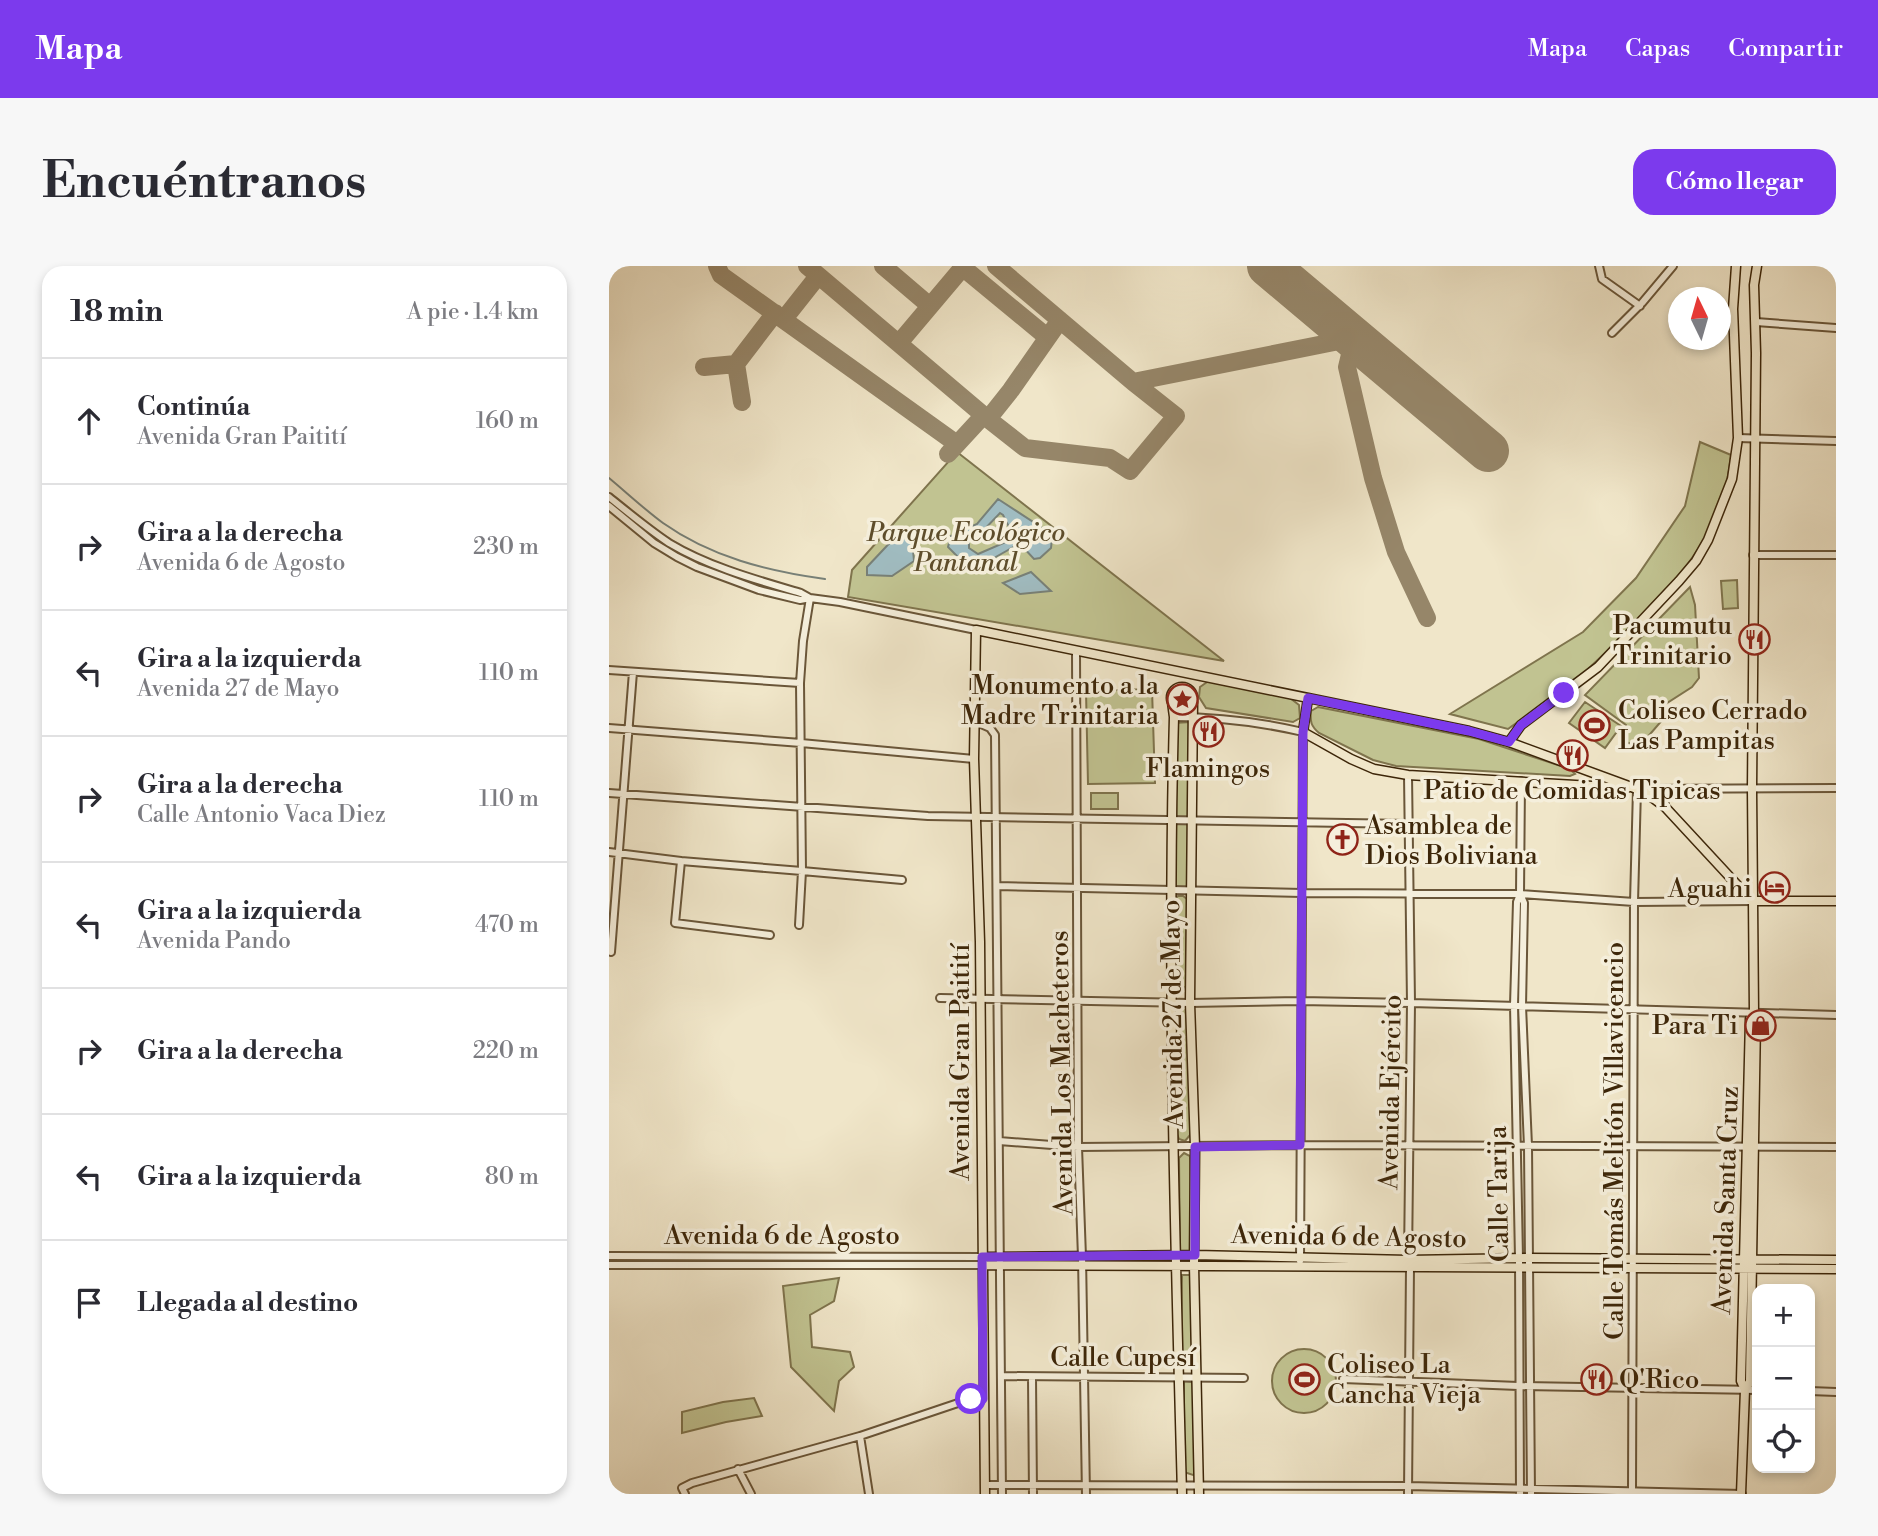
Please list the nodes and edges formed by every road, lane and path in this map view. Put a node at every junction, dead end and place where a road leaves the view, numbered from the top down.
1 (1599, 266) edge
2 (1673, 266) edge
3 (1735, 266) edge
4 (1756, 266) edge
5 (1640, 306) junction
6 (1756, 322) junction
7 (1836, 328) edge
8 (1612, 333) dead end
9 (1738, 438) junction
10 (1755, 439) junction
11 (1836, 441) edge
12 (609, 496) edge
13 (609, 506) edge
14 (1753, 555) junction
15 (1836, 555) edge
16 (810, 598) junction
17 (976, 630) junction
18 (1076, 651) junction
19 (609, 670) edge
20 (633, 672) junction
21 (1184, 674) junction
22 (800, 683) junction
23 (1181, 686) junction
24 (1308, 698) junction
25 (1193, 701) junction
26 (1172, 702) junction
27 (1174, 717) junction
28 (1193, 717) junction
29 (974, 721) junction
30 (609, 728) edge
31 (628, 730) junction
32 (1303, 732) junction
33 (1509, 742) junction
34 (801, 743) junction
35 (974, 759) junction
36 (1585, 770) junction
37 (1408, 775) junction
38 (1521, 781) junction
39 (1580, 786) junction
40 (1836, 788) edge
41 (1637, 789) junction
42 (1675, 789) junction
43 (1752, 789) junction
44 (609, 793) edge
45 (624, 795) junction
46 (801, 807) junction
47 (1665, 807) junction
48 (977, 818) junction
49 (995, 818) junction
50 (1078, 819) junction
51 (1171, 820) junction
52 (1192, 821) junction
53 (1302, 821) junction
54 (1409, 824) junction
55 (609, 852) edge
56 (618, 853) junction
57 (681, 861) junction
58 (801, 871) junction
59 (902, 880) dead end
60 (997, 886) junction
61 (1078, 889) junction
62 (1172, 890) junction
63 (1190, 891) junction
64 (1302, 893) junction
65 (1520, 894) junction
66 (1410, 895) junction
67 (1752, 901) junction
68 (1836, 901) edge
69 (1634, 902) junction
70 (799, 925) dead end
71 (770, 935) dead end
72 (611, 952) dead end
73 (980, 997) junction
74 (940, 998) dead end
75 (998, 998) junction
76 (1079, 1001) junction
77 (1300, 1001) junction
78 (1171, 1003) junction
79 (1190, 1003) junction
80 (1411, 1003) junction
81 (1518, 1006) junction
82 (1633, 1010) junction
83 (1753, 1012) junction
84 (1836, 1015) edge
85 (999, 1141) junction
86 (1300, 1145) junction
87 (1408, 1146) junction
88 (1516, 1146) junction
89 (1528, 1146) junction
90 (1633, 1146) junction
91 (1752, 1146) junction
92 (1078, 1147) junction
93 (1195, 1147) junction
94 (1836, 1147) edge
95 (1173, 1148) junction
96 (1176, 1255) junction
97 (1195, 1255) junction
98 (609, 1256) edge
99 (905, 1256) junction
100 (1082, 1257) junction
101 (1529, 1258) junction
102 (658, 1260) junction
103 (718, 1260) junction
104 (982, 1261) junction
105 (1000, 1261) junction
106 (1836, 1261) edge
107 (1300, 1262) junction
108 (1519, 1263) junction
109 (1409, 1264) junction
110 (1632, 1264) junction
111 (1748, 1264) junction
112 (609, 1265) edge
113 (904, 1265) junction
114 (1194, 1265) junction
115 (1177, 1266) junction
116 (1082, 1267) junction
117 (1528, 1269) junction
118 (1836, 1269) edge
119 (1001, 1376) junction
120 (1178, 1376) junction
121 (1198, 1376) junction
122 (1032, 1377) junction
123 (1085, 1378) junction
124 (1244, 1378) dead end
125 (1342, 1380) dead end
126 (1409, 1383) junction
127 (1518, 1386) junction
128 (1529, 1386) junction
129 (1633, 1389) junction
130 (1745, 1390) junction
131 (1752, 1390) edge
132 (1815, 1391) edge
133 (1836, 1392) edge
134 (983, 1399) junction
135 (860, 1436) junction
136 (739, 1469) junction
137 (1002, 1485) junction
138 (1087, 1486) junction
139 (1300, 1486) junction
140 (1182, 1489) edge
141 (1199, 1489) edge
142 (985, 1490) edge
143 (1033, 1490) edge
144 (1408, 1490) edge
145 (1520, 1491) edge
146 (1531, 1491) edge
147 (1595, 1493) edge
148 (1632, 1493) edge
149 (685, 1494) edge
150 (751, 1494) edge
151 (869, 1494) edge
152 (1002, 1494) edge
153 (1086, 1494) edge
154 (1299, 1494) edge
155 (1742, 1494) edge

1 - 5 street
2 - 5 street
3 - 9 main road
4 - 6 main road, Avenida Santa Cruz
5 - 8 street
6 - 7 street
6 - 10 main road, Avenida Santa Cruz
9 - 10 street
9 - 33 main road
10 - 11 street
10 - 14 main road, Avenida Santa Cruz
12 - 16 street
13 - 16 street
14 - 15 street
14 - 43 main road, Avenida Santa Cruz
16 - 17 street
16 - 22 street
17 - 18 main road
17 - 29 main road, Avenida Gran Paitití
18 - 21 main road
18 - 50 street, Avenida Los Macheteros
19 - 20 street
20 - 22 street
20 - 31 street
21 - 23 main road
21 - 24 main road
22 - 34 street
23 - 25 main road
23 - 26 main road
24 - 32 main road
24 - 33 main road
25 - 26 main road
25 - 28 main road, Avenida 27 de Mayo
26 - 27 main road, Avenida 27 de Mayo
27 - 28 street
27 - 51 main road, Avenida 27 de Mayo
28 - 32 street
28 - 52 main road, Avenida 27 de Mayo
29 - 35 main road, Avenida Gran Paitití
29 - 49 street
30 - 31 street
31 - 34 street
31 - 45 street
32 - 37 main road
32 - 53 street
33 - 36 main road
34 - 35 street
34 - 46 street
35 - 48 main road, Avenida Gran Paitití
36 - 39 main road
36 - 41 main road
37 - 38 main road
37 - 54 street, Avenida Ejército
38 - 39 main road
38 - 65 street, Calle Tarija
39 - 41 main road
40 - 43 street
41 - 42 street
41 - 47 main road
41 - 69 street, Calle Tomás Melitón Villavicencio
42 - 43 street
42 - 47 street
43 - 67 main road, Avenida Santa Cruz
44 - 45 street
45 - 46 street
45 - 56 street
46 - 48 street
46 - 58 street
47 - 67 main road
48 - 49 street
48 - 73 main road, Avenida Gran Paitití
49 - 50 street
49 - 60 street
50 - 51 street
50 - 61 street, Avenida Los Macheteros
51 - 52 street
51 - 62 main road, Avenida 27 de Mayo
52 - 53 street
52 - 63 main road, Avenida 27 de Mayo
53 - 54 street
53 - 64 street
54 - 66 street, Avenida Ejército
55 - 56 street
56 - 57 street
56 - 72 street
57 - 58 street
57 - 71 street
58 - 59 street
58 - 70 street
60 - 61 street
60 - 75 street
61 - 62 street
61 - 76 street, Avenida Los Macheteros
62 - 63 street
62 - 78 main road, Avenida 27 de Mayo
63 - 64 street
63 - 79 main road, Avenida 27 de Mayo
64 - 66 street
64 - 77 street
65 - 66 street
65 - 69 street
65 - 81 street, Calle Tarija
66 - 80 street, Avenida Ejército
67 - 68 main road
67 - 69 street
67 - 83 main road, Avenida Santa Cruz
69 - 82 street, Calle Tomás Melitón Villavicencio
73 - 74 street
73 - 75 street
73 - 104 main road, Avenida Gran Paitití
75 - 76 street
75 - 85 street
76 - 78 street
76 - 92 street, Avenida Los Macheteros
77 - 79 street
77 - 80 street
77 - 86 street
78 - 79 street
78 - 95 main road, Avenida 27 de Mayo
79 - 93 main road, Avenida 27 de Mayo
80 - 81 street
80 - 87 street, Avenida Ejército
81 - 82 street
81 - 88 street, Calle Tarija
81 - 89 street, Calle Tarija
82 - 83 street
82 - 90 street, Calle Tomás Melitón Villavicencio
83 - 84 street
83 - 91 main road, Avenida Santa Cruz
85 - 92 street
85 - 105 street
86 - 87 street
86 - 93 street
86 - 107 street
87 - 88 street
87 - 109 street, Avenida Ejército
88 - 89 street
88 - 108 street, Calle Tarija
89 - 90 street
89 - 101 street, Calle Tarija
90 - 91 street
90 - 110 street, Calle Tomás Melitón Villavicencio
91 - 94 street
91 - 111 main road, Avenida Santa Cruz
92 - 95 street
92 - 100 street, Avenida Los Macheteros
93 - 95 street
93 - 97 main road, Avenida 27 de Mayo
95 - 96 main road, Avenida 27 de Mayo
96 - 97 main road, Avenida 6 de Agosto
96 - 100 main road, Avenida 6 de Agosto
96 - 115 main road, Avenida 27 de Mayo
97 - 107 main road, Avenida 6 de Agosto
97 - 114 main road, Avenida 27 de Mayo
98 - 102 street, Avenida 6 de Agosto
99 - 103 street, Avenida 6 de Agosto
99 - 104 street, Avenida 6 de Agosto
99 - 113 street
100 - 105 main road, Avenida 6 de Agosto
100 - 116 street, Avenida Los Macheteros
101 - 108 main road, Avenida 6 de Agosto
101 - 110 main road, Avenida 6 de Agosto
101 - 117 street, Calle Tarija
102 - 103 street, Avenida 6 de Agosto
102 - 112 street, Avenida 6 de Agosto
103 - 113 street, Avenida 6 de Agosto
104 - 105 main road, Avenida 6 de Agosto
104 - 113 street, Avenida 6 de Agosto
104 - 134 main road, Avenida Gran Paitití
105 - 116 main road, Avenida 6 de Agosto
105 - 119 street
106 - 111 main road, Avenida 6 de Agosto
107 - 109 main road, Avenida 6 de Agosto
107 - 114 main road, Avenida 6 de Agosto
108 - 109 main road, Avenida 6 de Agosto
108 - 117 main road, Avenida 6 de Agosto
108 - 127 street, Calle Tarija
109 - 126 street, Avenida Ejército
110 - 111 main road, Avenida 6 de Agosto
110 - 117 main road, Avenida 6 de Agosto
110 - 129 street, Calle Tomás Melitón Villavicencio
111 - 118 main road, Avenida 6 de Agosto
111 - 130 main road, Avenida Santa Cruz
114 - 115 main road, Avenida 6 de Agosto
114 - 121 main road, Avenida 27 de Mayo
115 - 116 main road, Avenida 6 de Agosto
115 - 120 main road, Avenida 27 de Mayo
116 - 123 street, Avenida Los Macheteros
117 - 128 street, Calle Tarija
119 - 122 street, Calle Cupesí
119 - 137 street
120 - 121 street, Calle Cupesí
120 - 123 street, Calle Cupesí
120 - 140 main road, Avenida 27 de Mayo
121 - 124 street, Calle Cupesí
121 - 141 main road, Avenida 27 de Mayo
122 - 123 street, Calle Cupesí
122 - 143 street
123 - 138 street, Avenida Los Macheteros
125 - 126 street
126 - 127 street
126 - 144 street, Avenida Ejército
127 - 128 street
127 - 145 street, Calle Tarija
128 - 129 street
128 - 146 street, Calle Tarija
129 - 130 street
129 - 148 street, Calle Tomás Melitón Villavicencio
130 - 131 street
130 - 155 main road, Avenida Santa Cruz
132 - 133 street
134 - 135 street
134 - 142 main road, Avenida Gran Paitití
135 - 136 street
135 - 151 street
136 - 149 street
136 - 150 street
137 - 142 street
137 - 143 street
137 - 152 street
138 - 140 street
138 - 143 street
138 - 153 street, Avenida Los Macheteros
139 - 141 street
139 - 144 street
139 - 154 street
140 - 141 street
144 - 145 street
145 - 146 street
146 - 147 street
147 - 148 street
148 - 155 street

